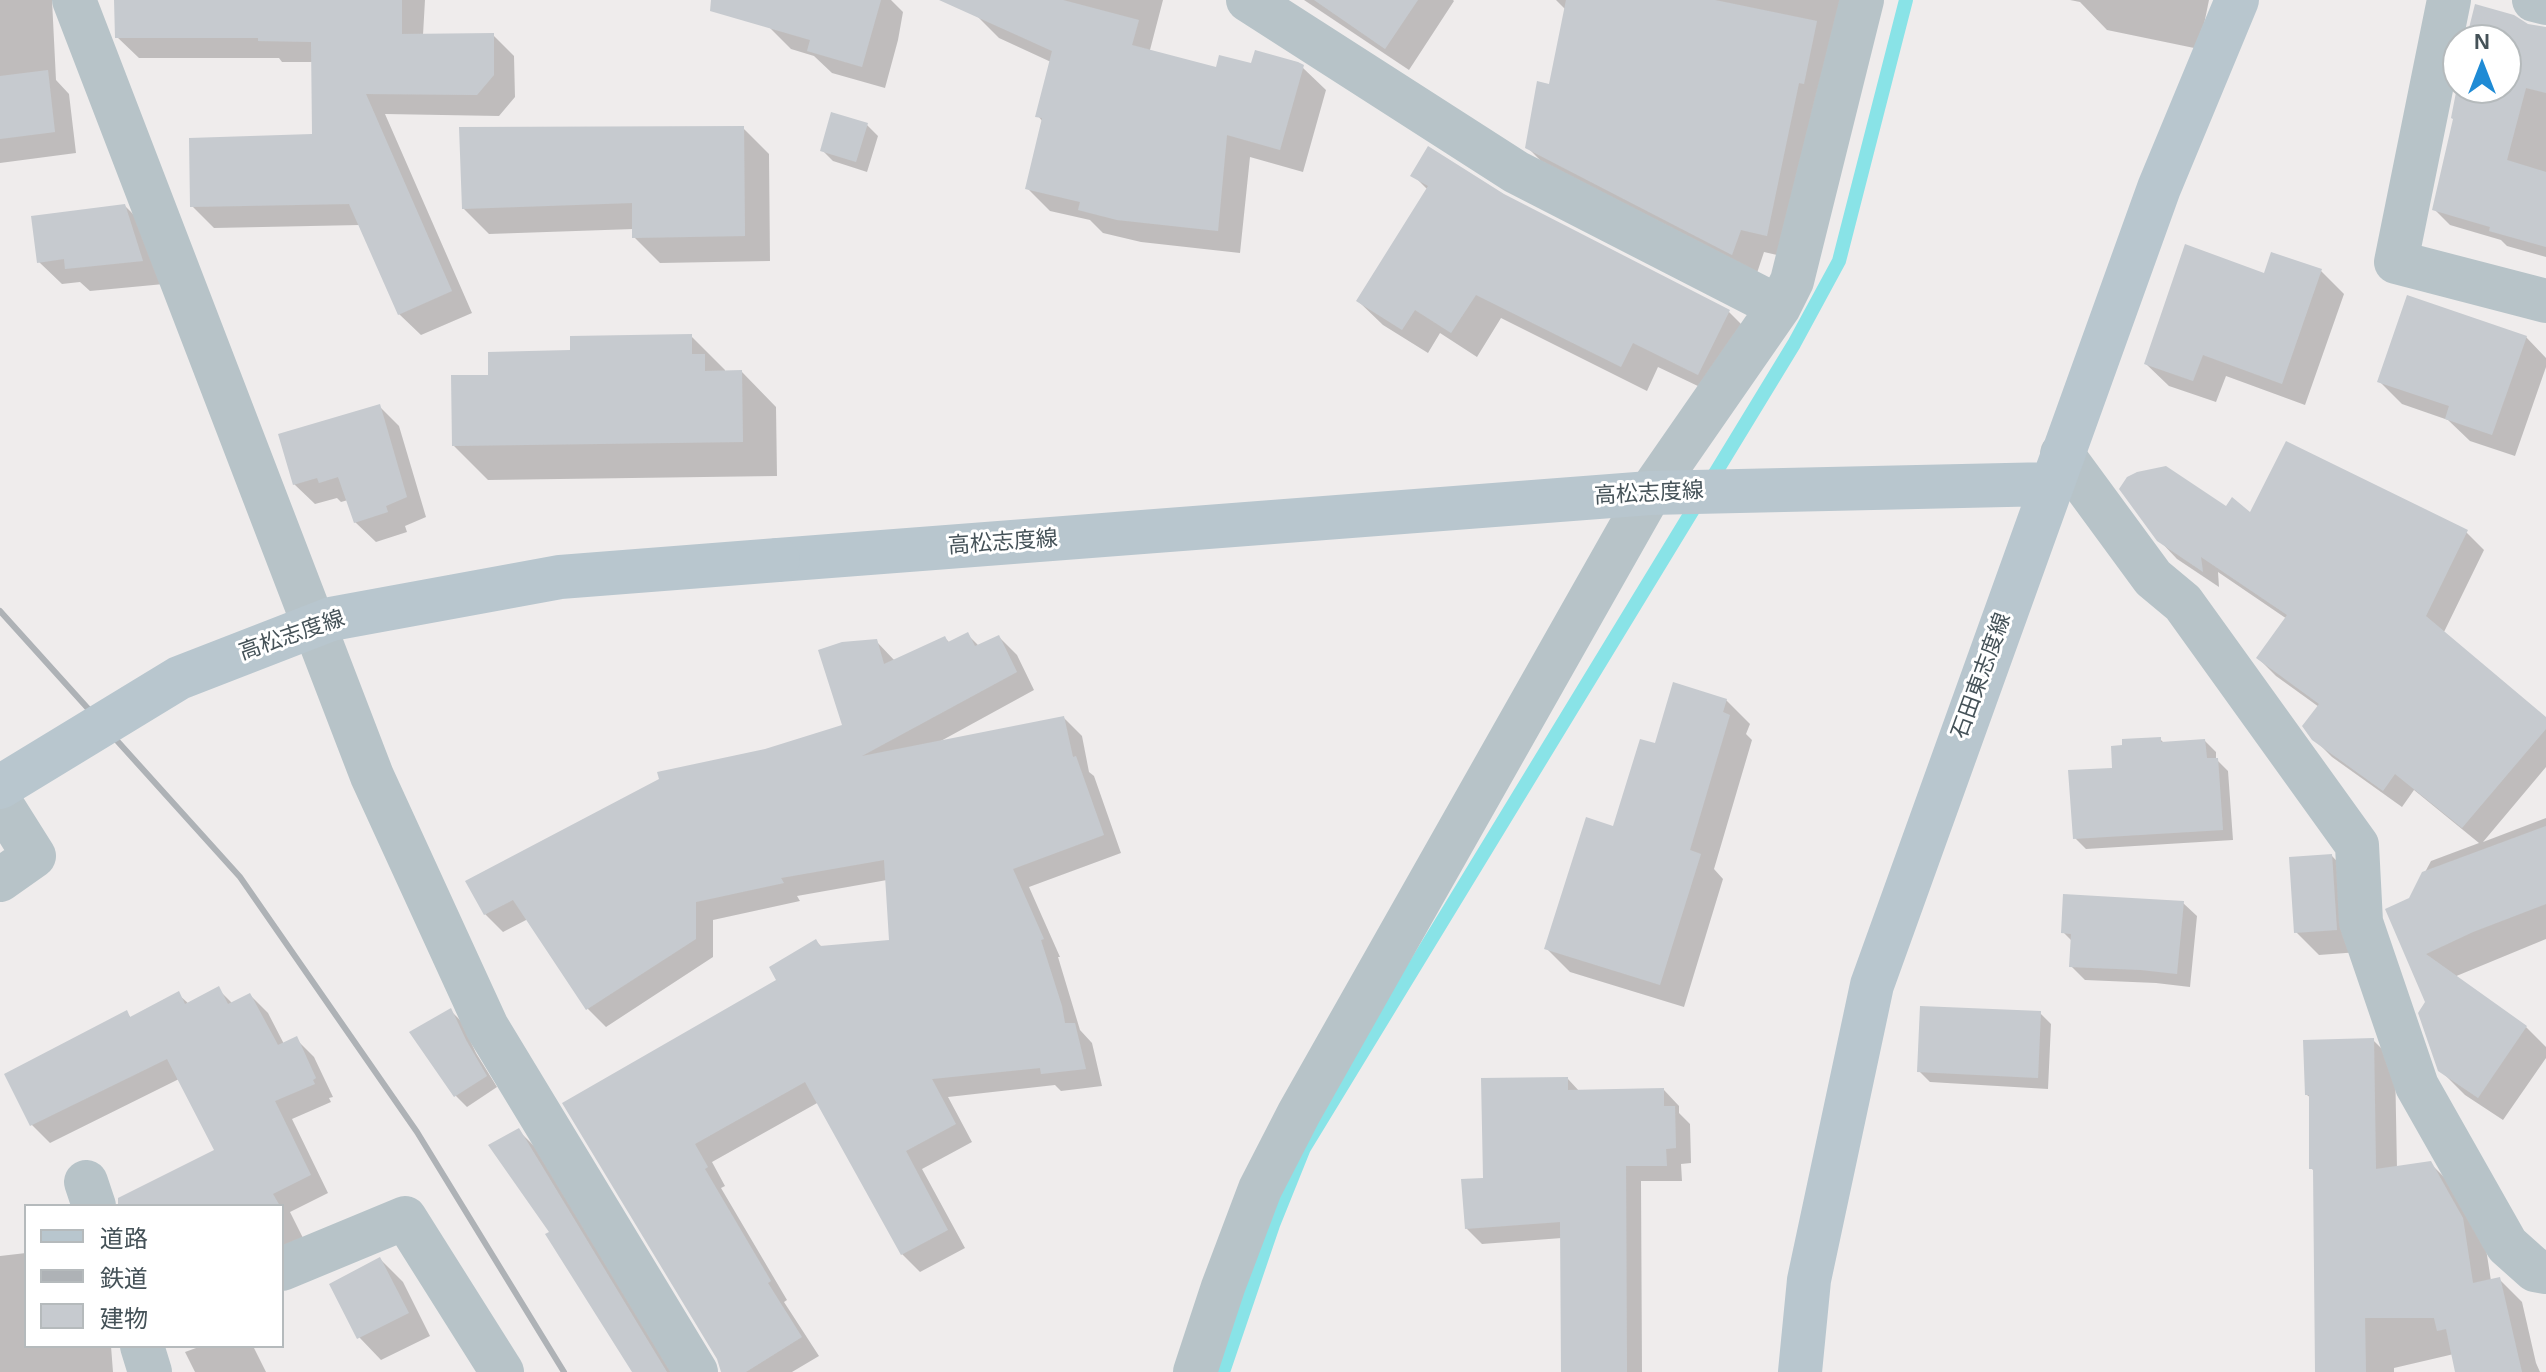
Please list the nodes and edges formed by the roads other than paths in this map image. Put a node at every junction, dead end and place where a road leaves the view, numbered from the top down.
1 (74, 0) edge
2 (1248, 0) edge
3 (1862, 0) edge
4 (2237, 0) edge
5 (2449, 0) edge
6 (2534, 0) edge
7 (2546, 3) edge
8 (2546, 301) edge
9 (1779, 307) junction
10 (2057, 469) junction
11 (1650, 493) junction
12 (0, 787) edge
13 (0, 802) edge
14 (0, 880) edge
15 (284, 1268) edge
16 (2546, 1272) edge
17 (143, 1348) edge
18 (150, 1372) edge
19 (502, 1372) edge
20 (696, 1372) edge
21 (1195, 1372) edge
22 (1800, 1372) edge

1 - 20 street
2 - 9 street
3 - 9 street
4 - 10 main road, 石田東志度線
5 - 8 street
6 - 7 street
9 - 11 street
10 - 11 main road, 高松志度線
10 - 16 street
10 - 22 main road, 石田東志度線
11 - 12 main road, 高松志度線, bridge
11 - 21 street
13 - 14 street
15 - 19 street
17 - 18 street

